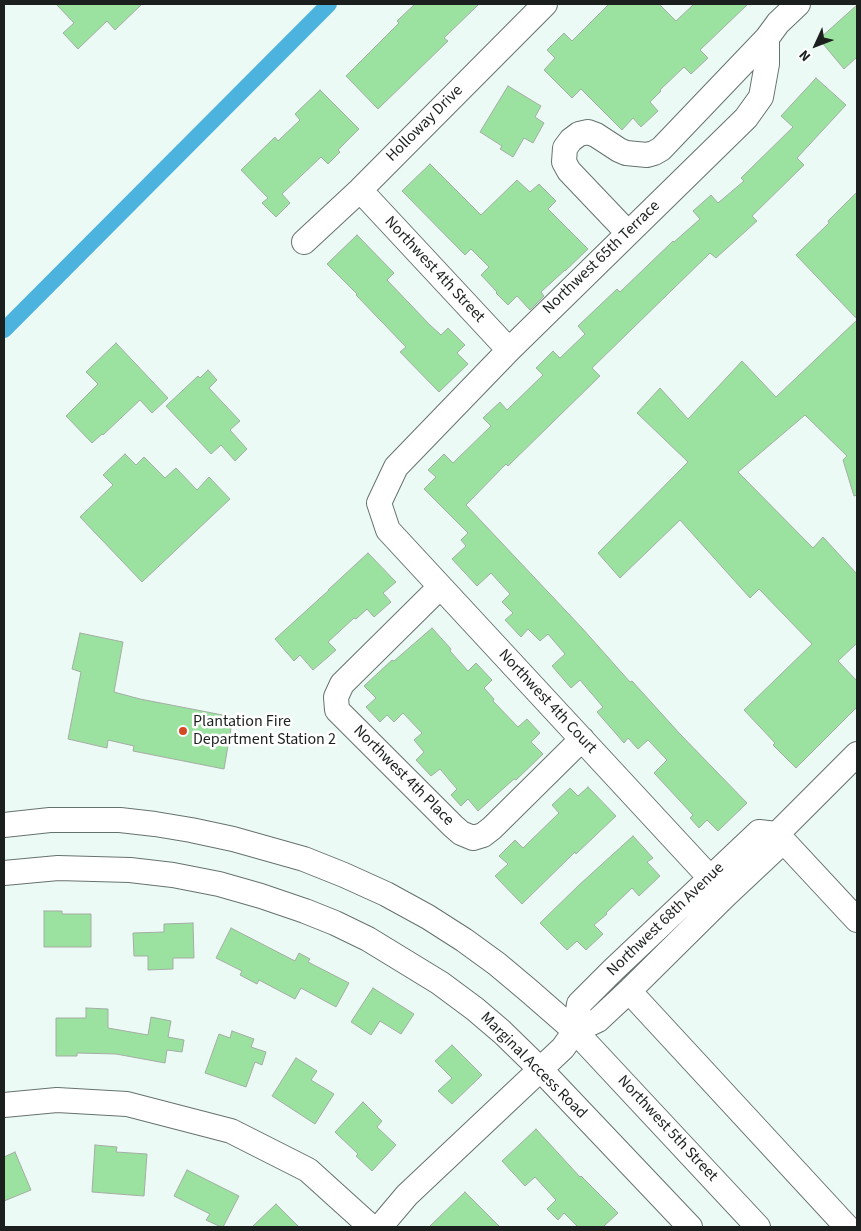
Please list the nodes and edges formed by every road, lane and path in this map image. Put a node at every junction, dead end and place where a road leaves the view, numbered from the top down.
1 (545, 4) edge
2 (798, 4) edge
3 (767, 38) junction
4 (360, 190) junction
5 (628, 234) junction
6 (304, 242) dead end
7 (508, 350) junction
8 (379, 503) joint
9 (440, 587) junction
10 (582, 739) junction
11 (857, 754) edge
12 (4, 825) edge
13 (777, 834) junction
14 (4, 873) edge
15 (710, 878) junction
16 (726, 895) junction
17 (857, 920) edge
18 (629, 991) junction
19 (575, 1031) junction
20 (541, 1070) junction
21 (4, 1106) edge
22 (857, 1220) edge
23 (371, 1227) edge
24 (380, 1227) edge
25 (690, 1227) edge
26 (758, 1227) edge
27 (848, 1227) edge

1 - 4 street, Holloway Drive
2 - 3 street
3 - 5 street, Northwest 65th Terrace
3 - 5 street
4 - 6 street, Holloway Drive
4 - 7 street, Northwest 4th Street
5 - 7 street, Northwest 65th Terrace
7 - 8 street, Northwest 65th Terrace
8 - 9 street, Northwest 4th Court
9 - 10 street, Northwest 4th Court
9 - 10 street, Northwest 4th Place
10 - 15 street, Northwest 4th Court
11 - 13 street, Northwest 68th Avenue
12 - 19 street, Northwest 5th Street
13 - 15 street, Northwest 68th Avenue
13 - 16 street, Northwest 68th Avenue
13 - 17 street
14 - 20 street, Marginal Access Road
15 - 16 street, Northwest 4th Court
15 - 19 street, Northwest 68th Avenue
16 - 18 street, Northwest 68th Avenue
18 - 19 street, Northwest 68th Avenue
18 - 27 street
19 - 20 street, Northwest 68th Avenue
19 - 26 street, Northwest 5th Street
20 - 24 street, Northwest 68th Avenue
20 - 25 street, Marginal Access Road
21 - 23 street
22 - 27 street

